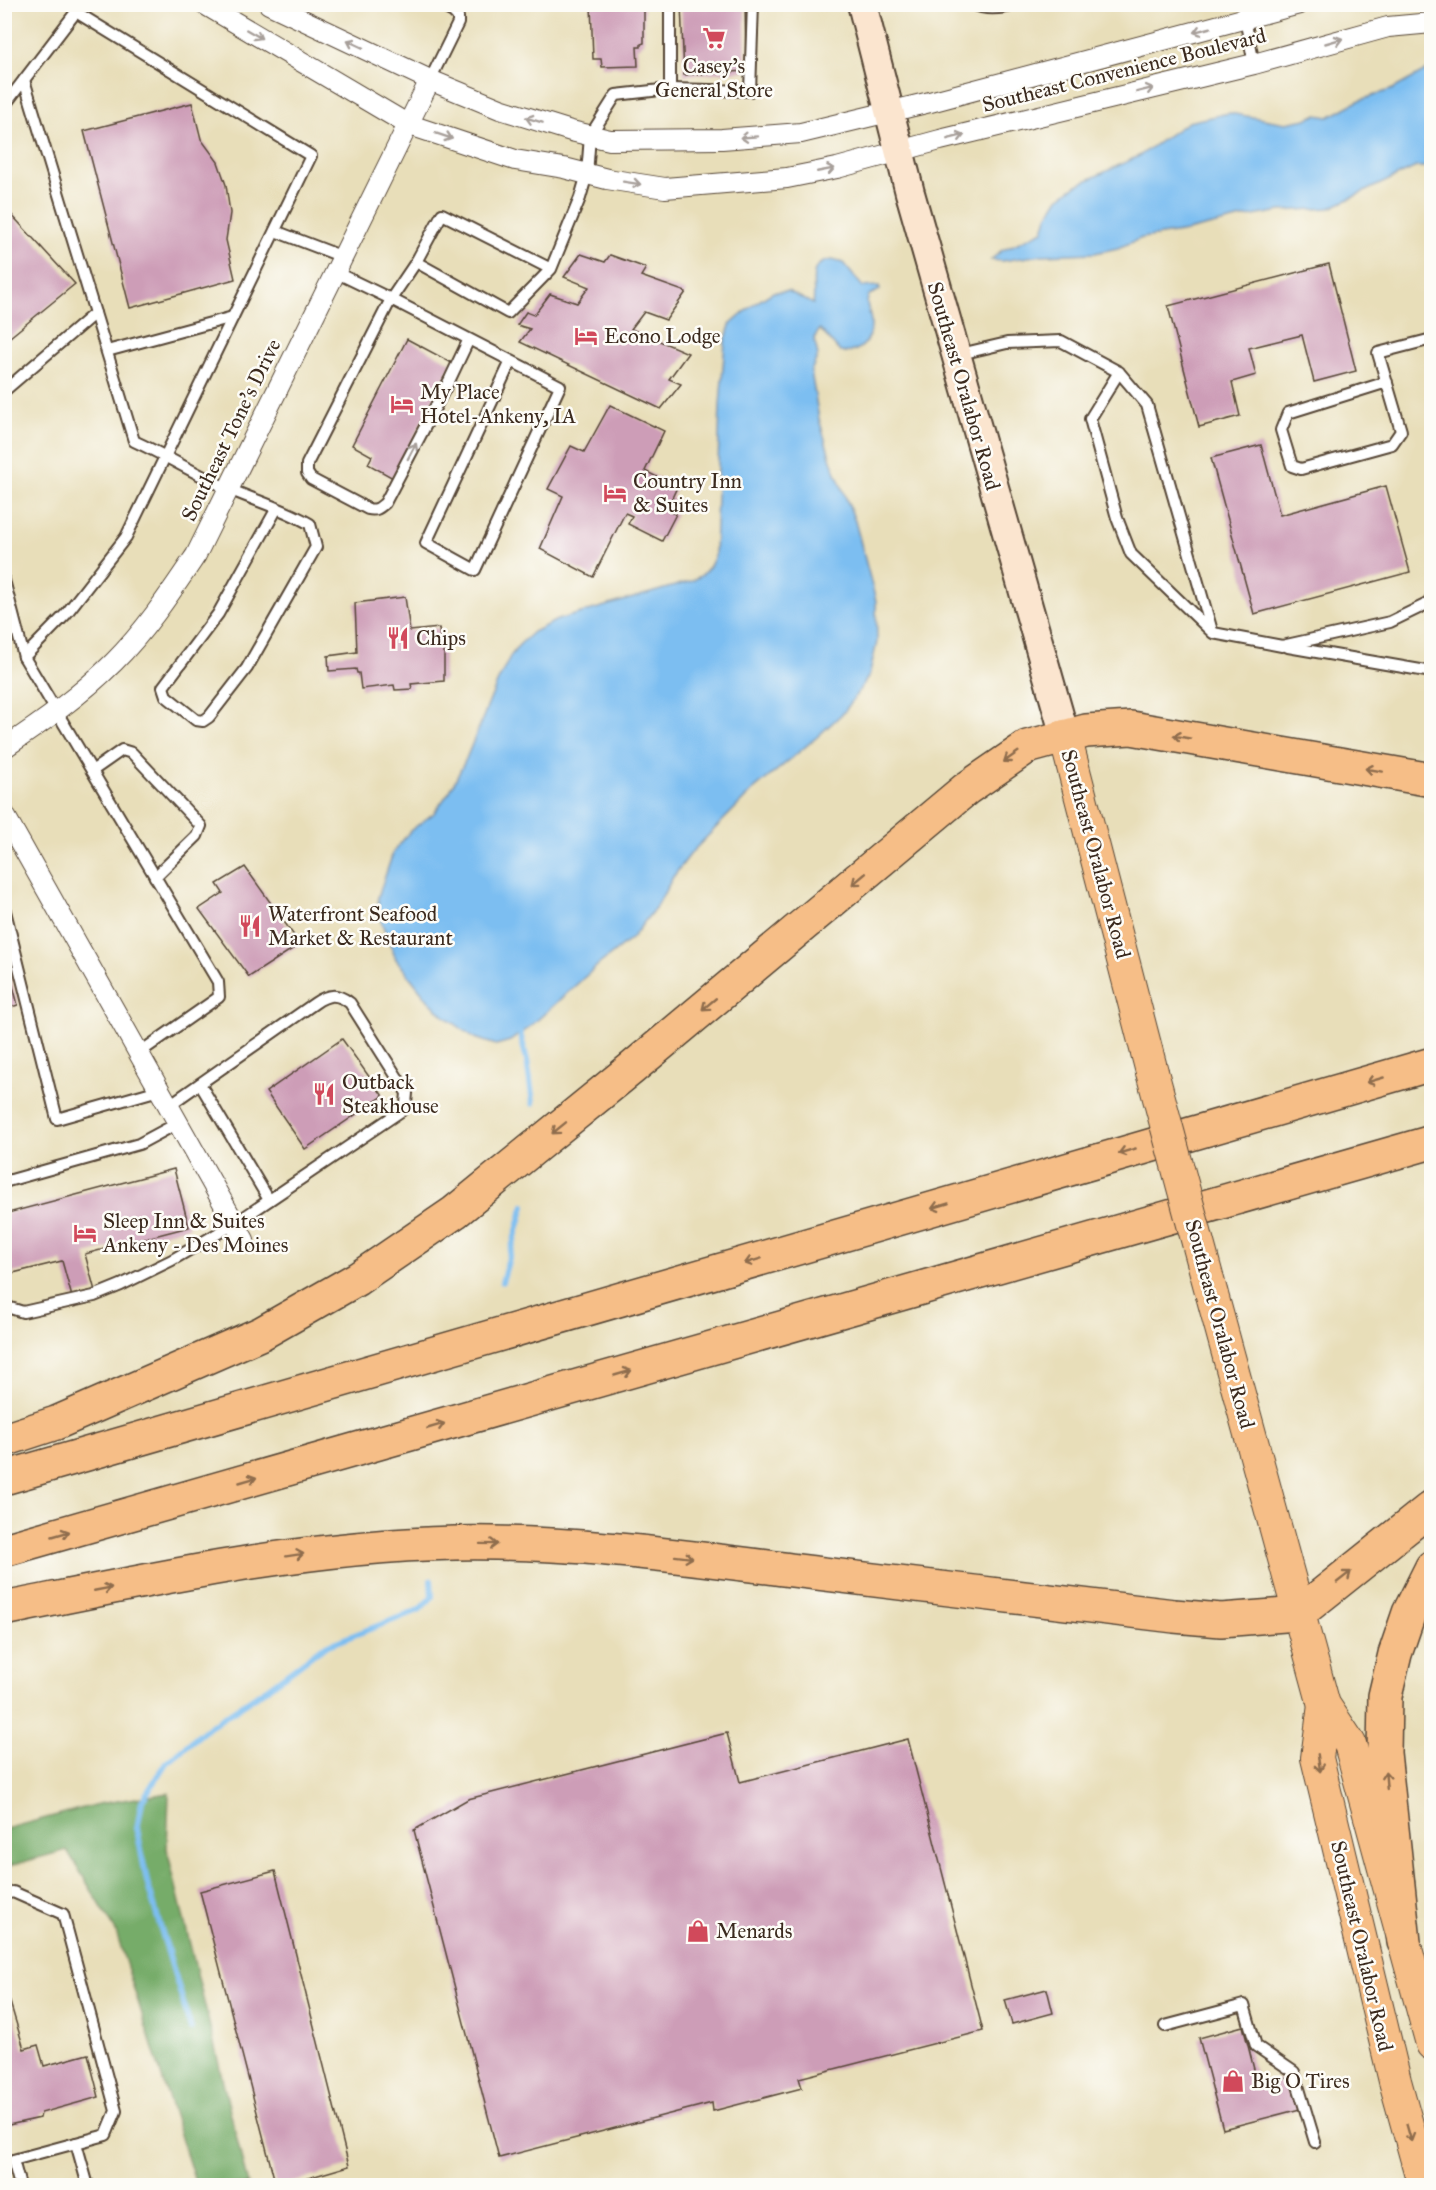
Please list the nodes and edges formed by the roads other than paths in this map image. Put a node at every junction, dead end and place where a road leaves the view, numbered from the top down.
1 (204, 4) edge
2 (269, 4) edge
3 (438, 4) edge
4 (670, 4) edge
5 (753, 4) edge
6 (862, 4) edge
7 (973, 4) edge
8 (1019, 4) edge
9 (1299, 4) edge
10 (79, 8) edge
11 (1244, 12) edge
12 (1431, 23) edge
13 (1254, 64) junction
14 (24, 80) junction
15 (430, 80) junction
16 (670, 90) junction
17 (4, 106) edge
18 (889, 112) junction
19 (408, 124) junction
20 (591, 136) junction
21 (899, 151) junction
22 (587, 174) junction
23 (275, 231) junction
24 (416, 262) junction
25 (339, 264) junction
26 (551, 269) junction
27 (391, 298) junction
28 (95, 313) junction
29 (233, 317) junction
30 (469, 339) junction
31 (1431, 339) edge
32 (107, 351) junction
33 (956, 355) junction
34 (511, 361) junction
35 (1119, 372) junction
36 (1387, 382) junction
37 (4, 391) edge
38 (166, 456) junction
39 (229, 489) junction
40 (277, 508) junction
41 (4, 580) edge
42 (1431, 597) edge
43 (1213, 633) junction
44 (1282, 646) junction
45 (24, 657) junction
46 (1431, 672) edge
47 (57, 711) junction
48 (1065, 736) junction
49 (4, 748) edge
50 (92, 771) junction
51 (1431, 780) edge
52 (4, 814) edge
53 (155, 877) junction
54 (4, 907) edge
55 (139, 1053) junction
56 (1431, 1064) edge
57 (200, 1084) junction
58 (168, 1106) junction
59 (1431, 1142) edge
60 (4, 1182) edge
61 (269, 1200) junction
62 (239, 1232) junction
63 (4, 1306) edge
64 (4, 1440) edge
65 (4, 1478) edge
66 (1431, 1507) edge
67 (4, 1550) edge
68 (1431, 1567) edge
69 (4, 1610) edge
70 (1298, 1614) junction
71 (1323, 1705) junction
72 (4, 1894) edge
73 (1404, 1942) junction
74 (1165, 2026) dead end
75 (1431, 2044) edge
76 (1315, 2142) dead end
77 (76, 2143) junction
78 (9, 2162) edge
79 (20, 2186) edge
80 (88, 2186) edge
81 (1424, 2186) edge

1 -> 19 street, Southeast Convenience Boulevard
15 -> 2 street, Southeast Convenience Boulevard
3 - 15 lane
4 - 16 lane
5 - 16 lane
6 - 18 main road, Southeast Oralabor Road
7 - 8 lane
9 - 11 street, Southeast Convenience Boulevard
10 - 14 lane
10 - 23 lane
11 - 13 lane
11 -> 18 street, Southeast Convenience Boulevard
13 -> 12 street, Southeast Convenience Boulevard
21 -> 13 street, Southeast Convenience Boulevard
14 - 17 lane
14 - 28 lane
15 - 19 street, Southeast Tone's Drive
20 -> 15 street, Southeast Convenience Boulevard
16 - 20 lane
18 -> 20 street, Southeast Convenience Boulevard
18 - 21 main road, Southeast Oralabor Road
19 -> 22 street, Southeast Convenience Boulevard
19 - 25 street, Southeast Tone's Drive
20 - 22 lane
22 -> 21 street, Southeast Convenience Boulevard
21 - 33 main road, Southeast Oralabor Road
22 - 26 lane
23 - 25 lane
23 - 29 lane
24 - 26 lane
24 - 26 lane
24 - 27 lane
25 - 27 lane
25 - 39 street, Southeast Tone's Drive
27 - 30 lane
27 -> 30 lane
28 - 32 lane
28 - 37 lane
29 - 32 lane
29 - 38 lane
30 - 34 lane
31 - 36 lane
32 - 38 lane
33 - 35 lane
33 - 48 main road, Southeast Oralabor Road
34 - 34 lane
35 - 43 lane
35 - 43 lane
36 - 36 lane
38 - 39 lane
38 - 45 lane
39 - 40 lane
39 - 47 street, Southeast Tone's Drive
40 - 40 lane
41 - 45 lane
42 - 44 lane
43 - 44 lane
44 - 46 lane
45 - 47 lane
47 - 49 street, Southeast Tone's Drive
47 - 50 lane
51 -> 48 highway
48 -> 64 highway
48 - 70 main road, Southeast Oralabor Road, bridge
50 - 53 lane
50 - 53 lane
52 - 55 street
53 - 55 lane
54 - 58 lane
55 - 58 street
56 -> 65 highway
57 - 58 lane
57 - 61 lane
57 - 61 lane
58 - 60 lane
58 - 62 street
67 -> 59 highway
61 - 62 lane
62 - 63 lane
70 -> 66 highway
73 -> 68 highway
69 -> 70 highway
70 - 71 main road, Southeast Oralabor Road
71 - 73 main road, Southeast Oralabor Road
71 -> 81 main road, Southeast Oralabor Road
72 - 77 lane
73 - 75 main road, Southeast Oralabor Road
74 - 76 lane
77 - 78 lane
77 - 80 lane
78 - 79 lane

